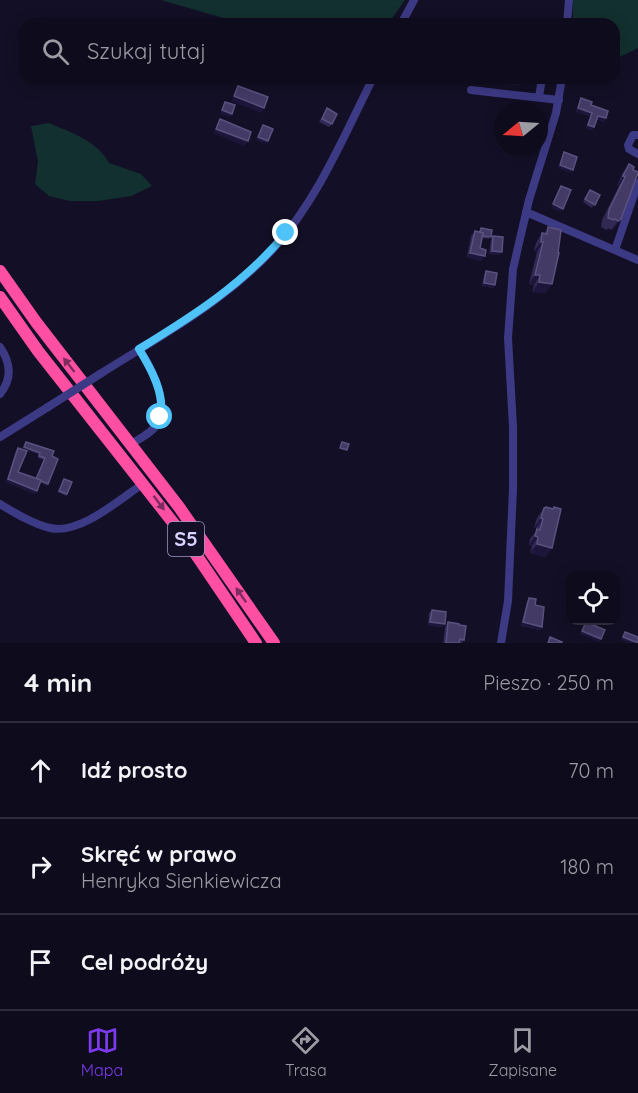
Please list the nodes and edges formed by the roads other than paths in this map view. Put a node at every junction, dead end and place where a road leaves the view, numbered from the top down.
1 (414, 0) edge
2 (569, 0) edge
3 (404, 18) edge
4 (568, 18) edge
5 (371, 84) edge
6 (541, 84) edge
7 (561, 84) edge
8 (471, 90) dead end
9 (539, 97) junction
10 (559, 100) junction
11 (638, 135) edge
12 (638, 154) edge
13 (638, 183) edge
14 (635, 202) edge
15 (526, 212) junction
16 (615, 250) junction
17 (638, 260) edge
18 (0, 271) edge
19 (0, 297) edge
20 (0, 347) edge
21 (139, 349) junction
22 (0, 394) edge
23 (0, 437) edge
24 (131, 444) junction
25 (144, 483) junction
26 (0, 504) edge
27 (256, 643) edge
28 (274, 643) edge
29 (501, 643) edge

1 - 3 street
2 - 4 street
5 - 21 street
6 - 9 street
7 - 10 street
8 - 9 street
9 - 10 street
10 - 15 street
11 - 12 street
13 - 14 street
14 - 16 street
15 - 16 street
15 - 29 street
16 - 17 street
24 -> 18 highway, S5
19 - 25 highway, S5
20 - 22 street
21 - 23 street, bridge
21 - 24 street
28 -> 24 highway, S5
25 - 26 street
25 -> 27 highway, S5

